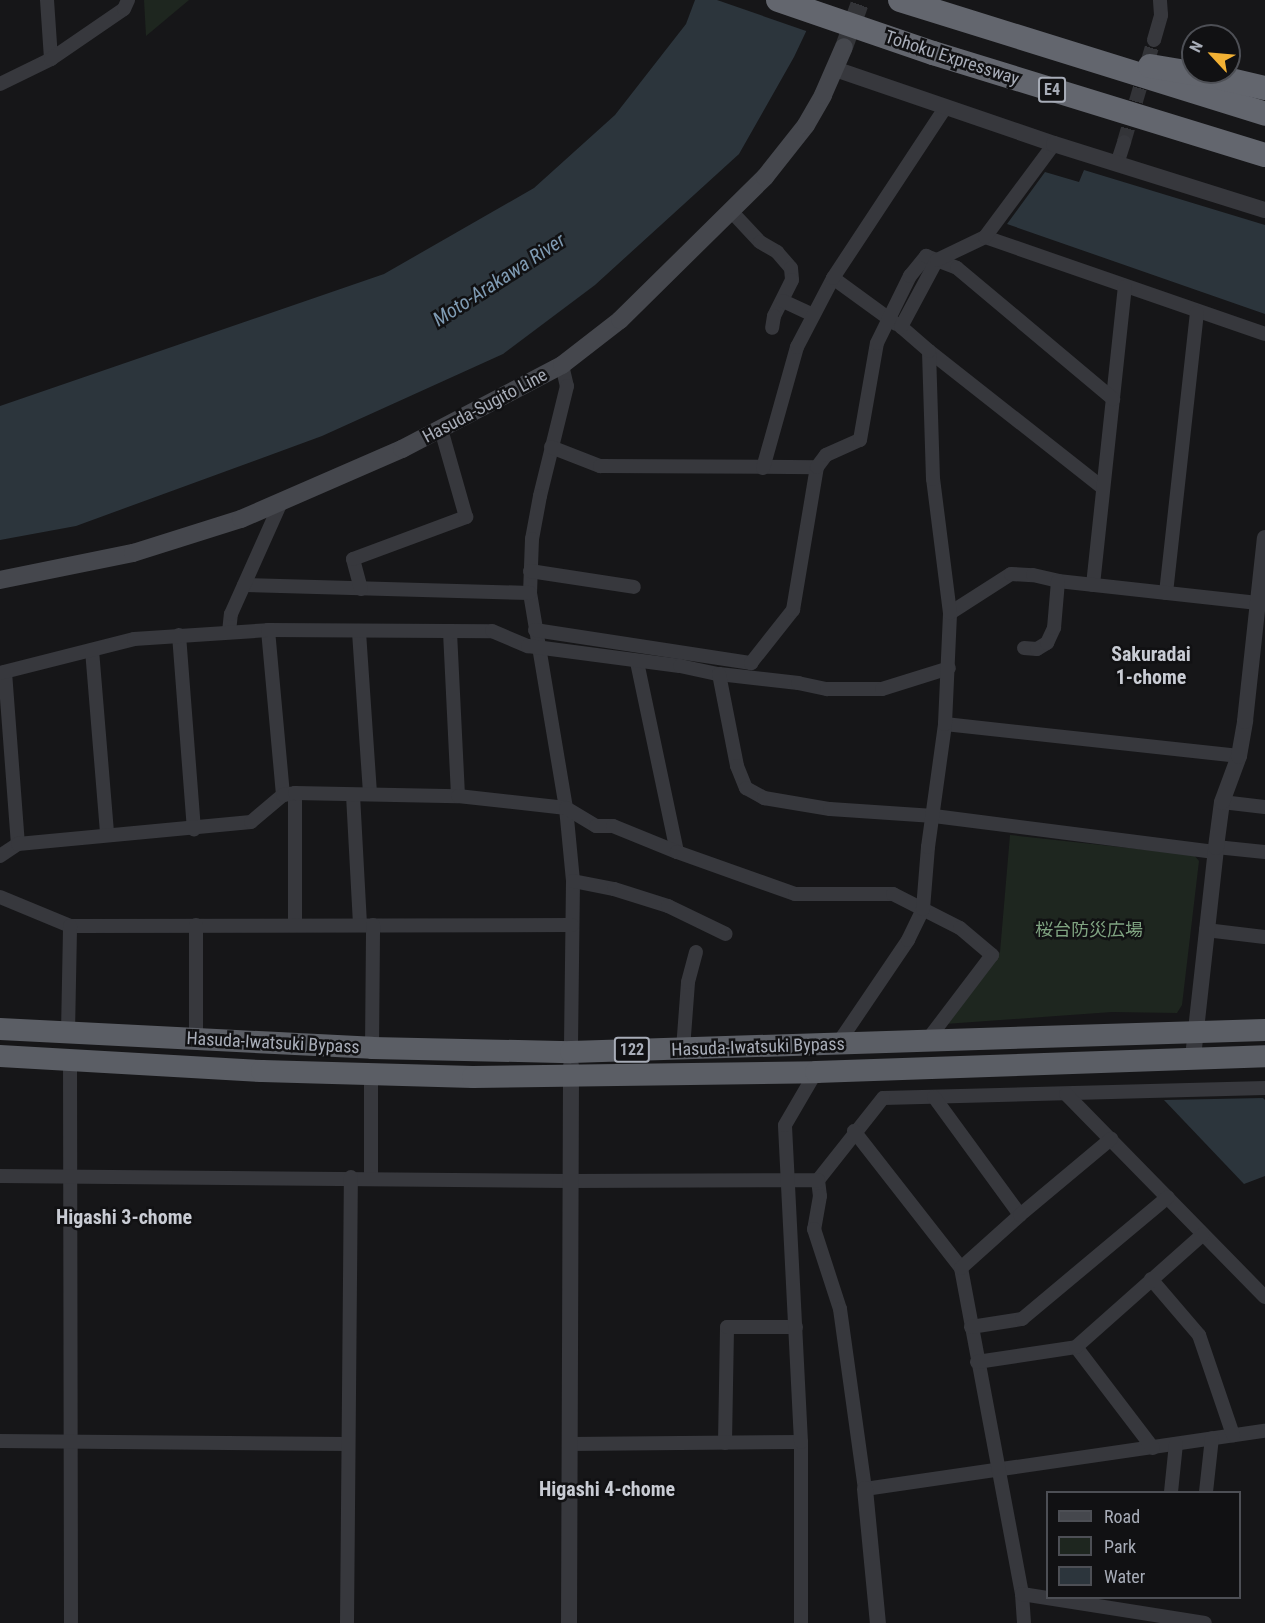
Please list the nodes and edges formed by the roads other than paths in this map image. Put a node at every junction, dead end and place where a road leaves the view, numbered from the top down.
1 (47, 0) edge
2 (128, 0) edge
3 (778, 0) edge
4 (900, 0) edge
5 (1160, 0) edge
6 (1154, 40) tunnel mouth
7 (844, 47) tunnel mouth
8 (1065, 53) junction
9 (51, 59) junction
10 (835, 69) junction
11 (0, 84) edge
12 (1265, 88) edge
13 (945, 108) junction
14 (1265, 114) edge
15 (1124, 142) tunnel mouth
16 (1054, 144) junction
17 (1265, 155) edge
18 (1118, 164) junction
19 (1265, 210) edge
20 (731, 212) junction
21 (985, 237) junction
22 (937, 260) junction
23 (832, 278) junction
24 (1125, 287) junction
25 (783, 301) junction
26 (1197, 313) junction
27 (813, 315) junction
28 (889, 319) junction
29 (901, 327) junction
30 (772, 328) dead end
31 (1265, 334) edge
32 (929, 351) junction
33 (562, 365) junction
34 (1113, 399) junction
35 (441, 429) junction
36 (551, 447) junction
37 (817, 467) junction
38 (763, 468) junction
39 (1103, 488) junction
40 (280, 502) junction
41 (1265, 538) edge
42 (530, 571) junction
43 (1263, 573) edge
44 (0, 580) edge
45 (1058, 581) junction
46 (244, 585) junction
47 (1093, 585) junction
48 (634, 587) dead end
49 (361, 589) junction
50 (530, 593) junction
51 (1166, 593) junction
52 (1258, 603) junction
53 (950, 613) junction
54 (268, 630) junction
55 (535, 630) junction
56 (229, 632) junction
57 (359, 632) junction
58 (450, 632) junction
59 (179, 635) junction
60 (538, 647) junction
61 (1024, 648) dead end
62 (92, 650) junction
63 (637, 662) junction
64 (949, 668) junction
65 (3, 673) edge
66 (719, 675) junction
67 (945, 724) junction
68 (1239, 756) junction
69 (289, 794) junction
70 (370, 794) junction
71 (353, 795) junction
72 (458, 796) junction
73 (1222, 802) junction
74 (1265, 807) edge
75 (566, 808) junction
76 (934, 816) junction
77 (194, 829) junction
78 (107, 834) junction
79 (18, 844) junction
80 (1215, 849) junction
81 (677, 852) junction
82 (1265, 852) edge
83 (0, 856) edge
84 (573, 881) junction
85 (0, 897) edge
86 (923, 909) junction
87 (196, 925) junction
88 (295, 925) junction
89 (366, 925) junction
90 (572, 925) junction
91 (70, 926) junction
92 (1206, 930) junction
93 (726, 934) dead end
94 (1265, 937) edge
95 (696, 952) dead end
96 (0, 1029) edge
97 (1265, 1030) edge
98 (1195, 1031) junction
99 (68, 1033) junction
100 (196, 1040) junction
101 (926, 1042) junction
102 (837, 1045) junction
103 (372, 1048) junction
104 (683, 1049) junction
105 (571, 1052) junction
106 (0, 1056) edge
107 (1265, 1056) edge
108 (1193, 1057) junction
109 (70, 1059) junction
110 (816, 1072) junction
111 (371, 1075) junction
112 (571, 1076) junction
113 (1265, 1088) edge
114 (1066, 1095) junction
115 (934, 1097) junction
116 (854, 1131) junction
117 (1111, 1139) junction
118 (0, 1176) edge
119 (70, 1177) junction
120 (351, 1178) junction
121 (371, 1178) junction
122 (788, 1180) junction
123 (818, 1180) junction
124 (570, 1181) junction
125 (1168, 1197) junction
126 (1020, 1215) junction
127 (1202, 1235) junction
128 (961, 1268) junction
129 (1151, 1279) junction
130 (1265, 1297) edge
131 (796, 1327) junction
132 (971, 1327) junction
133 (1076, 1347) junction
134 (977, 1362) junction
135 (1265, 1431) edge
136 (1233, 1435) junction
137 (1212, 1438) junction
138 (0, 1441) edge
139 (71, 1442) junction
140 (801, 1442) junction
141 (725, 1443) junction
142 (348, 1444) junction
143 (570, 1444) junction
144 (1176, 1444) junction
145 (1153, 1448) junction
146 (998, 1470) junction
147 (865, 1489) junction
148 (1171, 1491) edge
149 (1206, 1491) edge
150 (1022, 1594) junction
151 (1046, 1599) edge
152 (1047, 1599) edge
153 (1135, 1617) edge
154 (71, 1623) edge
155 (346, 1623) edge
156 (569, 1623) edge
157 (801, 1623) edge
158 (878, 1623) edge
159 (1024, 1623) edge
160 (1204, 1623) edge

1 - 9 street
2 - 9 street
3 - 17 highway, Tohoku Expressway / E4
4 - 8 highway, E4
5 - 6 street
7 - 10 main road, Hasuda-Sugito Line
8 - 12 highway
8 - 14 highway, E4
9 - 11 street
10 - 13 street
10 - 20 main road, Hasuda-Sugito Line
13 - 16 street
13 - 23 street
15 - 18 street
16 - 18 street
16 - 21 street
18 - 19 street
20 - 25 street
20 - 33 main road, Hasuda-Sugito Line
21 - 22 street
21 - 24 street
22 - 28 street
22 - 29 street
22 - 34 street
23 - 27 street
23 - 28 street
24 - 26 street
24 - 34 street
25 - 27 street
25 - 30 street
26 - 31 street
26 - 51 street
27 - 38 street
28 - 29 street
28 - 37 street
29 - 32 street
32 - 39 street
32 - 53 street
33 - 35 main road, Hasuda-Sugito Line
33 - 36 street
34 - 39 street
35 - 40 main road, Hasuda-Sugito Line
35 - 49 street
36 - 38 street
36 - 42 street
37 - 38 street
37 - 55 street
39 - 47 street
40 - 44 main road, Hasuda-Sugito Line
40 - 46 street
41 - 43 street
42 - 48 street
42 - 50 street
43 - 52 street
45 - 47 street
45 - 53 street
45 - 61 street
46 - 49 street
46 - 56 street
47 - 51 street
49 - 50 street
50 - 55 street
51 - 52 street
52 - 68 street
53 - 64 street
54 - 56 street
54 - 57 street
54 - 69 street
55 - 60 street
56 - 59 street
57 - 58 street
57 - 70 street
58 - 60 street
58 - 72 street
59 - 62 street
59 - 77 street
60 - 63 street
60 - 75 street
62 - 65 street
62 - 78 street
63 - 66 street
63 - 81 street
64 - 66 street
64 - 67 street
65 - 79 street
66 - 76 street
67 - 68 street
67 - 76 street
68 - 73 street
69 - 71 street
69 - 77 street
69 - 88 street
70 - 71 street
70 - 72 street
71 - 89 street
72 - 75 street
73 - 74 street
73 - 80 street
75 - 81 street
75 - 84 street
76 - 80 street
76 - 86 street
77 - 78 street
78 - 79 street
79 - 83 street
80 - 82 street
80 - 92 street
81 - 86 street
84 - 90 street
84 - 93 street
85 - 91 street
86 - 101 street
86 - 102 street
87 - 88 street
87 - 91 street
87 - 100 street
88 - 89 street
89 - 90 street
89 - 103 street
90 - 105 street
91 - 99 street
92 - 94 street
92 - 98 street
95 - 104 street
96 - 99 highway, Hasuda-Iwatsuki Bypass / 122
97 - 98 highway, Hasuda-Iwatsuki Bypass / 122
98 - 101 highway, Hasuda-Iwatsuki Bypass / 122
98 - 108 street
99 - 100 highway, Hasuda-Iwatsuki Bypass / 122
100 - 103 highway, Hasuda-Iwatsuki Bypass / 122
101 - 102 highway, Hasuda-Iwatsuki Bypass / 122
102 - 104 highway, Hasuda-Iwatsuki Bypass / 122
103 - 105 highway, Hasuda-Iwatsuki Bypass / 122
104 - 105 highway, Hasuda-Iwatsuki Bypass / 122
105 - 112 street
106 - 109 highway, Hasuda-Iwatsuki Bypass / 122
107 - 108 highway, Hasuda-Iwatsuki Bypass / 122
108 - 110 highway, Hasuda-Iwatsuki Bypass / 122
109 - 111 highway, Hasuda-Iwatsuki Bypass / 122
109 - 119 street
110 - 112 highway, Hasuda-Iwatsuki Bypass / 122
110 - 122 street
111 - 112 highway, Hasuda-Iwatsuki Bypass / 122
111 - 121 street
112 - 124 street
113 - 114 street
114 - 115 street
114 - 117 street
115 - 116 street
115 - 126 street
116 - 123 street
116 - 128 street
117 - 125 street
117 - 126 street
118 - 119 street
119 - 120 street
119 - 139 street
120 - 121 street
120 - 142 street
121 - 124 street
122 - 123 street
122 - 124 street
122 - 131 street
123 - 147 street
124 - 143 street
125 - 127 street
125 - 132 street
126 - 128 street
127 - 129 street
127 - 130 street
128 - 132 street
129 - 133 street
129 - 136 street
131 - 140 street
131 - 141 street
132 - 134 street
133 - 134 street
133 - 145 street
134 - 146 street
135 - 136 street
136 - 137 street
137 - 144 street
137 - 149 street
138 - 139 street
139 - 142 street
139 - 154 street
140 - 141 street
140 - 157 street
141 - 143 street
142 - 155 street
143 - 156 street
144 - 145 street
144 - 148 street
145 - 146 street
146 - 147 street
146 - 150 street
147 - 158 street
150 - 151 street
150 - 159 street
152 - 153 street
153 - 160 street

